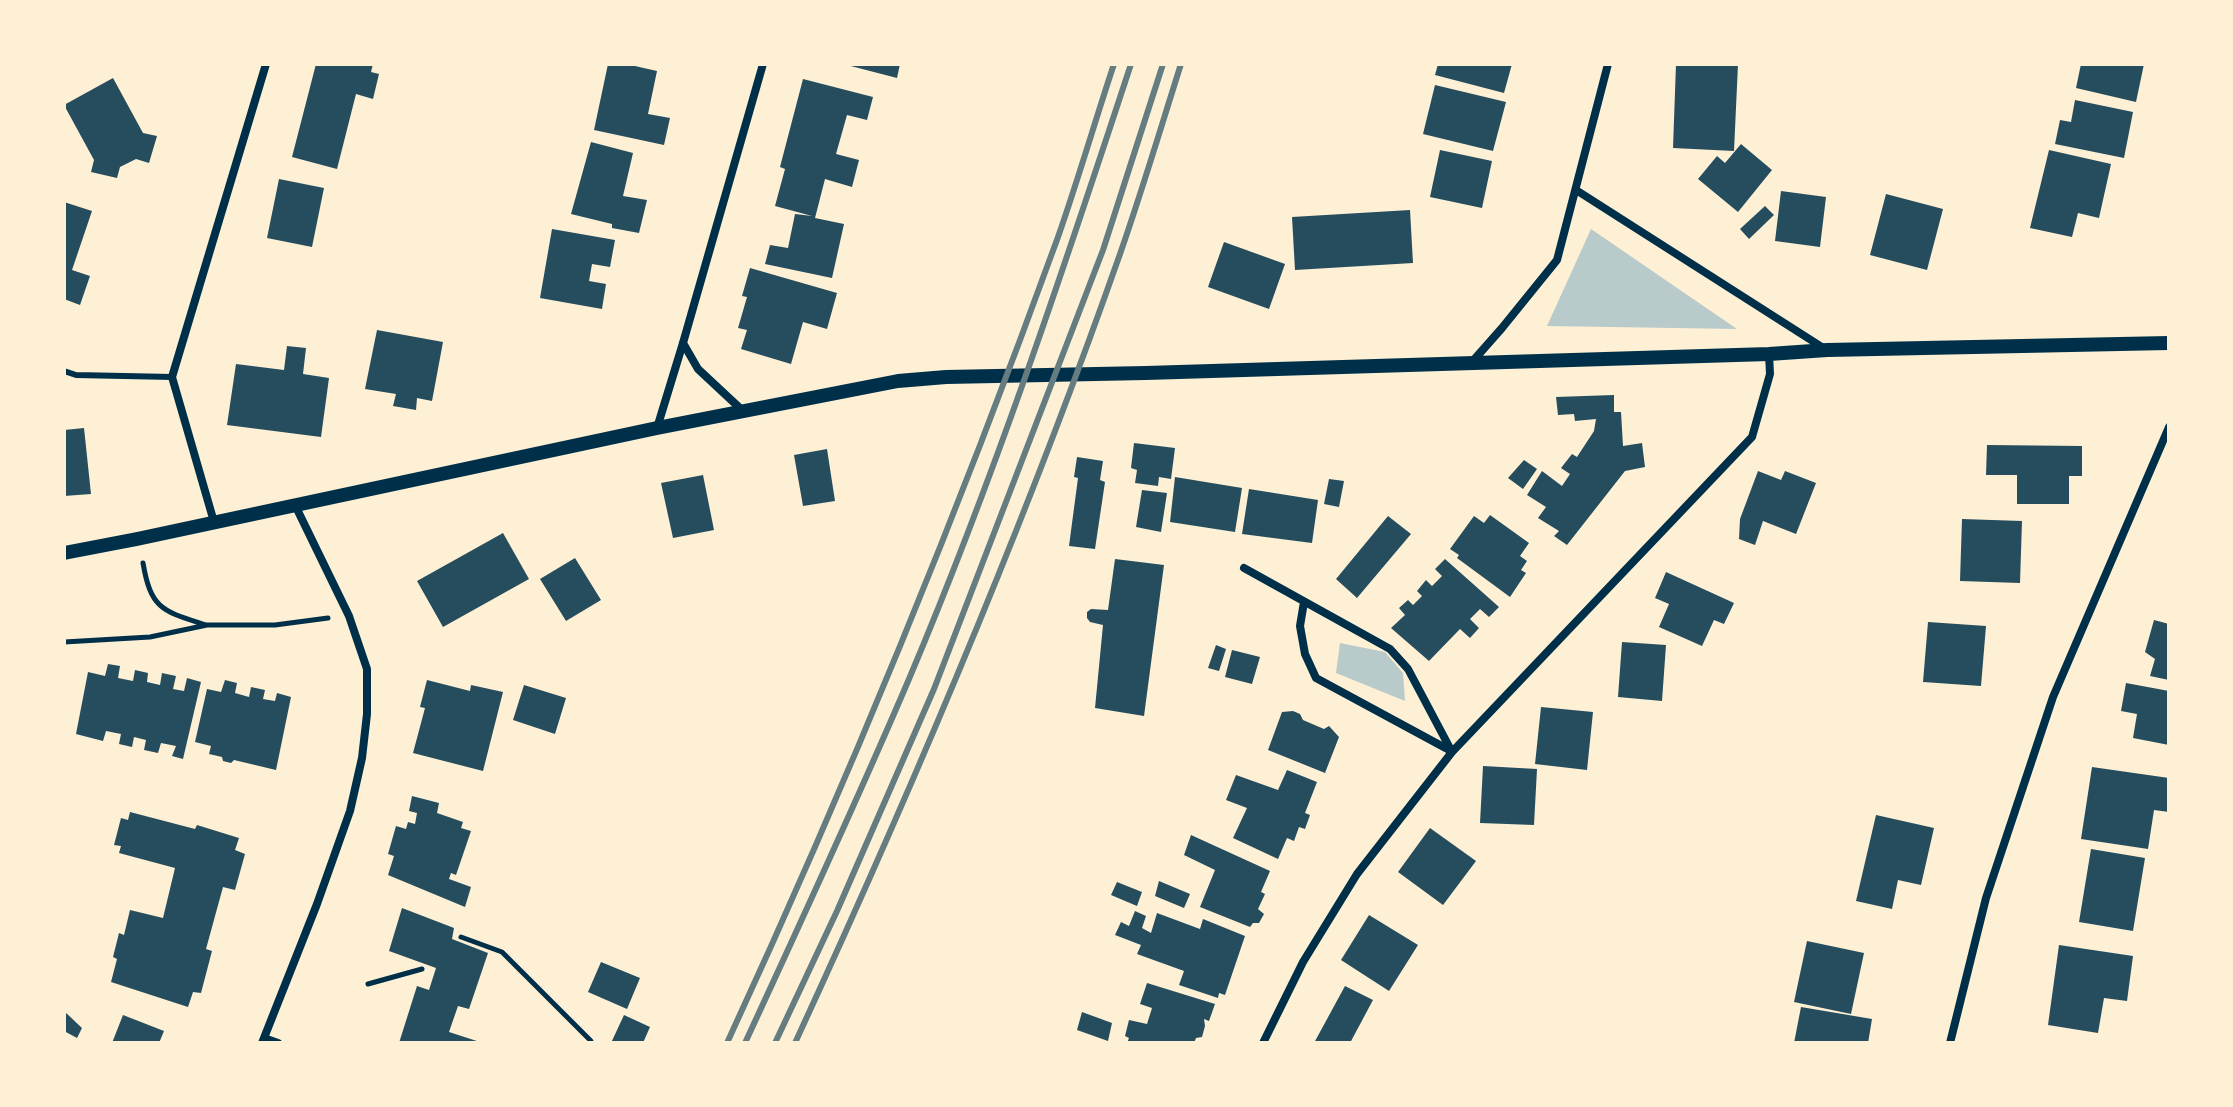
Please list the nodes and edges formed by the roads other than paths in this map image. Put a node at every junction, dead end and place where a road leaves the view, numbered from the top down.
1 (266, 64) edge
2 (763, 64) edge
3 (1608, 64) edge
4 (1576, 190) junction
5 (683, 343) junction
6 (2169, 343) edge
7 (1827, 350) junction
8 (1769, 354) junction
9 (1471, 363) junction
10 (64, 371) edge
11 (172, 377) junction
12 (743, 412) junction
13 (2169, 427) edge
14 (657, 428) junction
15 (295, 505) junction
16 (214, 522) junction
17 (64, 553) edge
18 (1244, 568) dead end
19 (1304, 602) junction
20 (1452, 752) junction
21 (263, 1040) edge
22 (278, 1043) edge
23 (1263, 1043) edge
24 (1950, 1043) edge

1 - 11 street
2 - 5 street
3 - 4 street
4 - 7 street
4 - 9 street
5 - 12 street
5 - 14 street
6 - 7 street
7 - 8 street
8 - 9 street
8 - 20 street
9 - 12 street
10 - 11 lane
11 - 16 street
12 - 14 street
13 - 24 street
14 - 15 street
15 - 16 street
15 - 21 street
16 - 17 street
18 - 19 street
19 - 20 street
19 - 20 street
20 - 23 street
21 - 22 street

